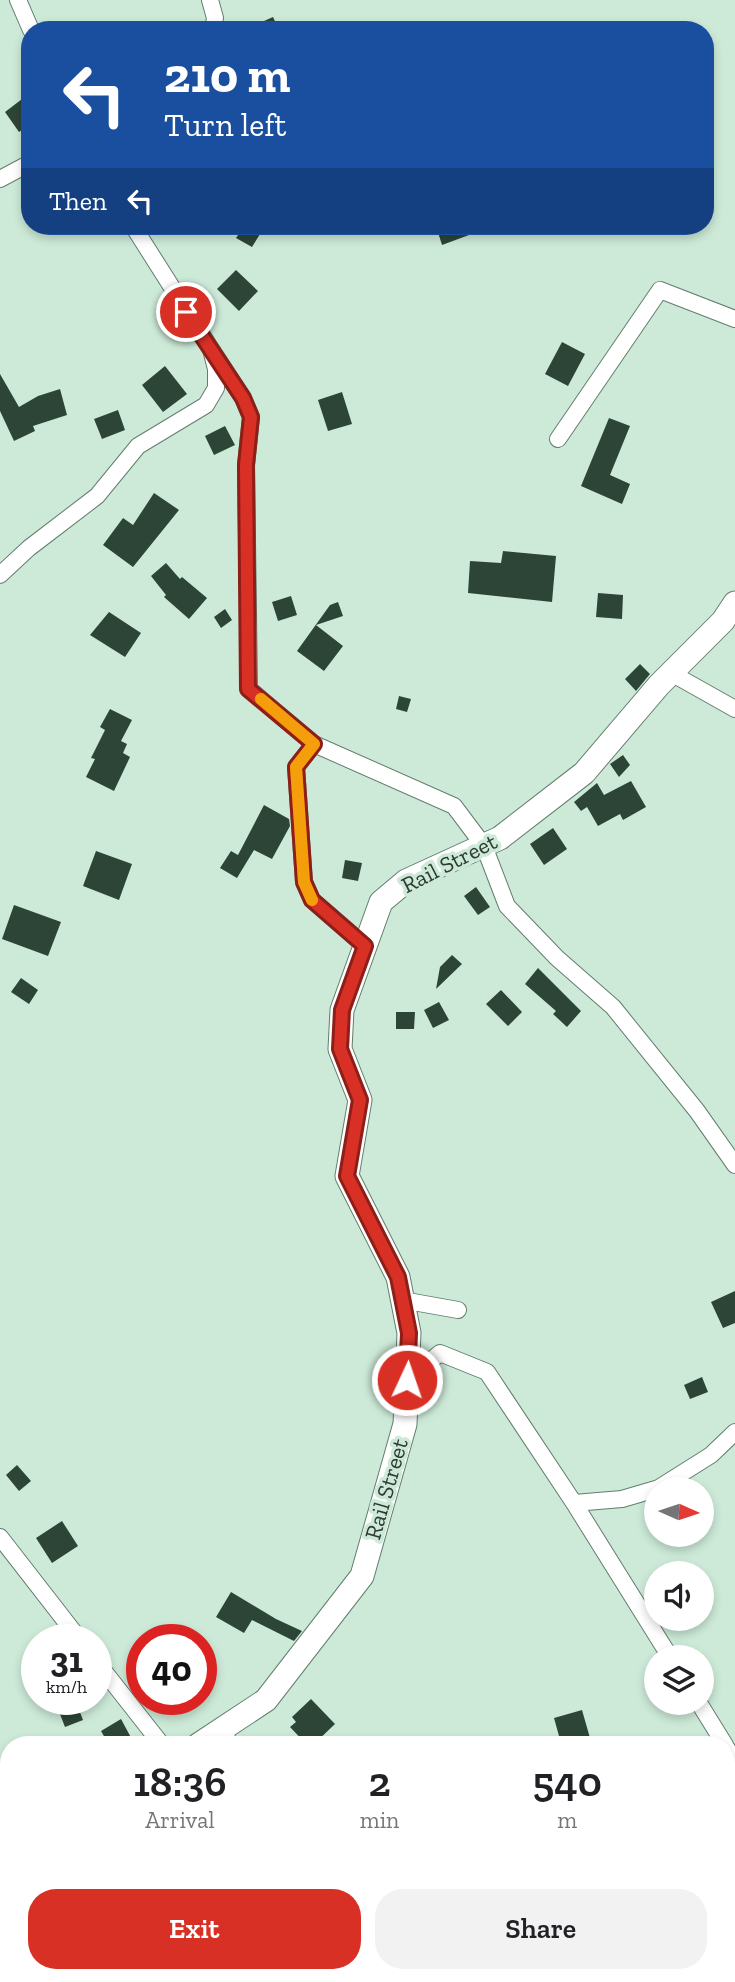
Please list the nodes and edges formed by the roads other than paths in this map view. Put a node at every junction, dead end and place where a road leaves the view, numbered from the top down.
1 (18, 0) edge
2 (210, 0) edge
3 (27, 21) edge
4 (214, 21) edge
5 (21, 168) edge
6 (0, 179) edge
7 (139, 235) edge
8 (735, 319) edge
9 (211, 349) junction
10 (558, 439) dead end
11 (0, 575) edge
12 (735, 603) edge
13 (671, 673) junction
14 (735, 709) edge
15 (314, 744) junction
16 (484, 846) junction
17 (365, 946) junction
18 (735, 1165) edge
19 (402, 1300) junction
20 (458, 1310) dead end
21 (407, 1380) junction
22 (735, 1432) edge
23 (675, 1477) edge
24 (644, 1493) edge
25 (574, 1503) junction
26 (0, 1537) edge
27 (68, 1624) edge
28 (663, 1645) edge
29 (112, 1681) edge
30 (706, 1715) edge
31 (226, 1735) edge
32 (155, 1736) edge
33 (719, 1736) edge

1 - 3 street
2 - 4 street
5 - 6 street
7 - 9 street
8 - 10 street
9 - 11 street
9 - 15 street
12 - 13 street, Rail Street
13 - 14 street
13 - 16 street, Rail Street
15 - 16 street
15 - 17 street
16 - 17 street, Rail Street
16 - 18 street
17 - 19 street, Rail Street
19 - 20 street
19 - 21 street, Rail Street
21 - 25 street
21 - 31 street, Rail Street
22 - 23 street
24 - 25 street
25 - 28 street
26 - 27 street
29 - 32 street
30 - 33 street

